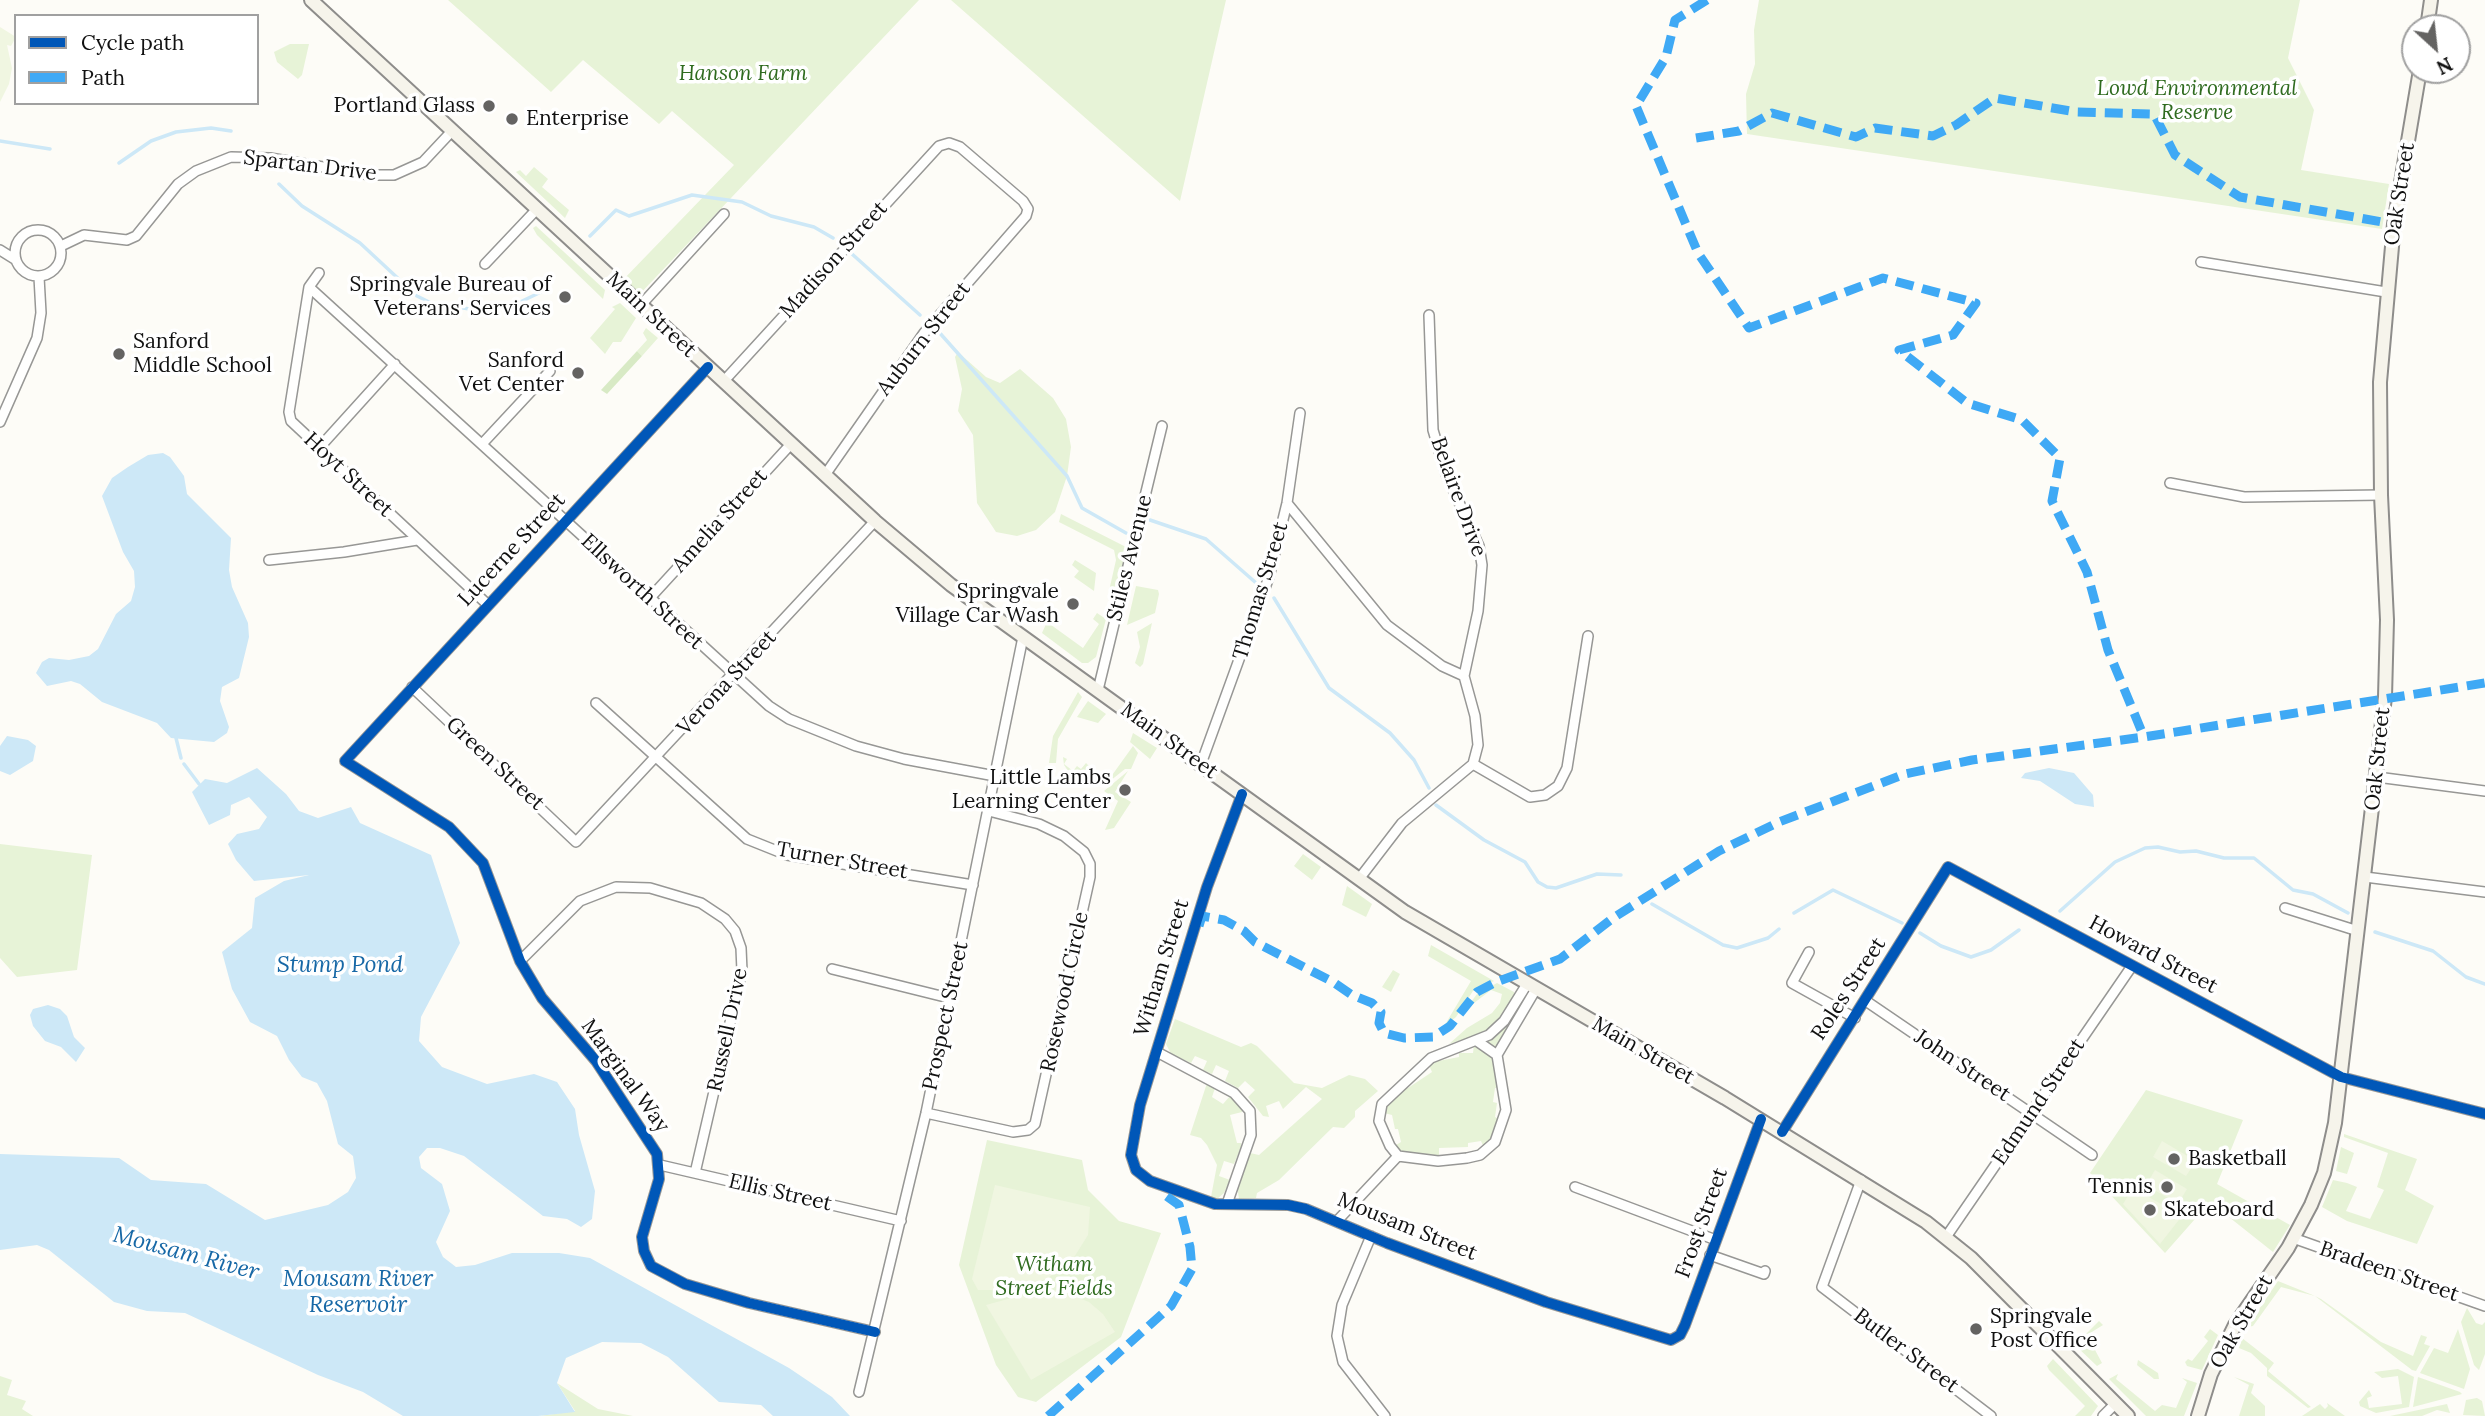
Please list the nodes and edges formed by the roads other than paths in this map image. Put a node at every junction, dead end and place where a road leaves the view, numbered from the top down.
1 (311, 0) edge
2 (2418, 84) edge
3 (452, 131) junction
4 (537, 209) junction
5 (1028, 209) joint
6 (724, 214) dead end
7 (61, 246) junction
8 (0, 250) edge
9 (16, 260) junction
10 (2201, 262) dead end
11 (485, 264) dead end
12 (319, 273) dead end
13 (39, 277) junction
14 (309, 287) junction
15 (2386, 292) junction
16 (641, 305) junction
17 (1429, 315) dead end
18 (395, 364) junction
19 (708, 367) junction
20 (550, 371) dead end
21 (723, 382) junction
22 (1300, 413) dead end
23 (0, 422) edge
24 (1162, 426) dead end
25 (482, 444) junction
26 (791, 444) junction
27 (319, 448) junction
28 (825, 475) junction
29 (2171, 483) dead end
30 (2381, 495) junction
31 (1287, 503) junction
32 (565, 521) junction
33 (875, 521) junction
34 (417, 540) junction
35 (269, 560) dead end
36 (649, 598) junction
37 (487, 604) junction
38 (1588, 636) dead end
39 (1023, 637) junction
40 (734, 676) junction
41 (1464, 676) junction
42 (412, 687) junction
43 (1098, 690) junction
44 (596, 703) dead end
45 (656, 760) junction
46 (345, 761) joint
47 (1201, 764) junction
48 (1474, 764) junction
49 (995, 776) junction
50 (2377, 777) junction
51 (2485, 791) edge
52 (1242, 794) junction
53 (989, 811) junction
54 (576, 842) joint
55 (1948, 867) joint
56 (2365, 877) junction
57 (1359, 879) junction
58 (974, 885) junction
59 (2485, 892) edge
60 (2285, 908) dead end
61 (2358, 931) junction
62 (1809, 951) dead end
63 (520, 961) junction
64 (2132, 966) junction
65 (832, 969) dead end
66 (1531, 987) junction
67 (949, 998) junction
68 (1866, 1001) junction
69 (1854, 1018) junction
70 (1477, 1041) junction
71 (1157, 1052) junction
72 (1497, 1055) junction
73 (2341, 1077) junction
74 (926, 1113) junction
75 (2032, 1113) junction
76 (2485, 1114) edge
77 (1761, 1119) junction
78 (1782, 1132) junction
79 (1131, 1155) joint
80 (2092, 1155) dead end
81 (1398, 1156) junction
82 (660, 1165) junction
83 (695, 1173) junction
84 (1861, 1180) junction
85 (1575, 1187) dead end
86 (1227, 1204) junction
87 (901, 1221) junction
88 (1337, 1221) junction
89 (1371, 1236) junction
90 (1946, 1237) junction
91 (2293, 1238) junction
92 (1716, 1240) junction
93 (1710, 1255) junction
94 (1765, 1271) dead end
95 (2485, 1306) edge
96 (875, 1332) junction
97 (1677, 1338) joint
98 (859, 1392) dead end
99 (2115, 1404) junction
100 (2197, 1414) edge
101 (1385, 1416) edge
102 (1991, 1416) edge
103 (2103, 1416) edge
104 (2128, 1416) edge

1 - 3 main road, Main Street
2 - 15 main road, Oak Street
3 - 4 main road, Main Street
3 - 7 street, Spartan Drive
4 - 11 street
4 - 16 main road, Main Street
5 - 21 street, Madison Street
5 - 28 street, Auburn Street
6 - 16 street
7 - 9 street
7 - 13 street
8 - 9 street
9 - 13 street
10 - 15 street
12 - 14 street, Hoyt Street
13 - 23 street
14 - 18 street, Ellsworth Street
14 - 27 street, Hoyt Street
15 - 30 main road, Oak Street
16 - 19 main road, Main Street
17 - 41 street, Belaire Drive
18 - 25 street, Ellsworth Street
18 - 27 street
19 - 21 main road, Main Street
19 - 32 street, Lucerne Street
20 - 25 street
21 - 26 main road, Main Street
22 - 31 street, Thomas Street
24 - 43 street, Stiles Avenue
25 - 32 street, Ellsworth Street
26 - 28 main road, Main Street
26 - 36 street, Amelia Street
27 - 34 street, Hoyt Street
28 - 33 main road, Main Street
29 - 30 street
30 - 50 main road, Oak Street
31 - 41 street
31 - 47 street, Thomas Street
32 - 36 street, Ellsworth Street
32 - 37 street, Lucerne Street
33 - 39 main road, Main Street
33 - 40 street, Verona Street
34 - 35 street
34 - 37 street, Hoyt Street
36 - 40 street, Ellsworth Street
37 - 42 street, Lucerne Street
38 - 48 street
39 - 43 main road, Main Street
39 - 49 street, Prospect Street
40 - 45 street, Verona Street
40 - 49 street, Ellsworth Street
41 - 48 street, Belaire Drive
42 - 46 street, Lucerne Street
42 - 54 street, Green Street
43 - 47 main road, Main Street
44 - 45 street, Turner Street
45 - 54 street, Verona Street
45 - 58 street, Turner Street
46 - 63 street, Marginal Way
47 - 52 main road, Main Street
48 - 57 street
49 - 53 street, Prospect Street
50 - 51 street
50 - 56 main road, Oak Street
52 - 57 main road, Main Street
52 - 71 street, Witham Street
53 - 58 street, Prospect Street
53 - 74 street, Rosewood Circle
55 - 64 street, Howard Street
55 - 68 street, Roles Street
56 - 59 street
56 - 61 main road, Oak Street
57 - 66 main road, Main Street
58 - 67 street, Prospect Street
60 - 61 street
61 - 73 main road, Oak Street
62 - 69 street
63 - 82 street, Marginal Way
63 - 83 street, Russell Drive
64 - 73 street, Howard Street
64 - 75 street, Edmund Street
65 - 67 street
66 - 70 street
66 - 72 street
66 - 77 main road, Main Street
67 - 74 street, Prospect Street
68 - 69 street, Roles Street
68 - 75 street, John Street
69 - 78 street, Roles Street
70 - 72 street
70 - 81 street
71 - 79 street, Witham Street
71 - 86 street
72 - 81 street
73 - 76 street, Howard Street
73 - 91 main road, Oak Street
74 - 87 street, Prospect Street
75 - 80 street, John Street
75 - 90 street, Edmund Street
77 - 78 main road, Main Street
77 - 92 street, Frost Street
78 - 84 main road, Main Street
79 - 86 street, Mousam Street
81 - 88 street
82 - 83 street, Ellis Street
82 - 96 street, Marginal Way
83 - 87 street, Ellis Street
84 - 90 main road, Main Street
84 - 102 street, Butler Street
85 - 92 street
86 - 88 street, Mousam Street
87 - 96 street, Prospect Street
88 - 89 street, Mousam Street
89 - 97 street, Mousam Street
89 - 101 street
90 - 99 main road, Main Street
91 - 95 street, Bradeen Street
91 - 100 main road, Oak Street
92 - 93 street, Frost Street
93 - 94 street
93 - 97 street, Frost Street
96 - 98 street, Prospect Street
99 - 103 street
99 - 104 main road, Main Street

